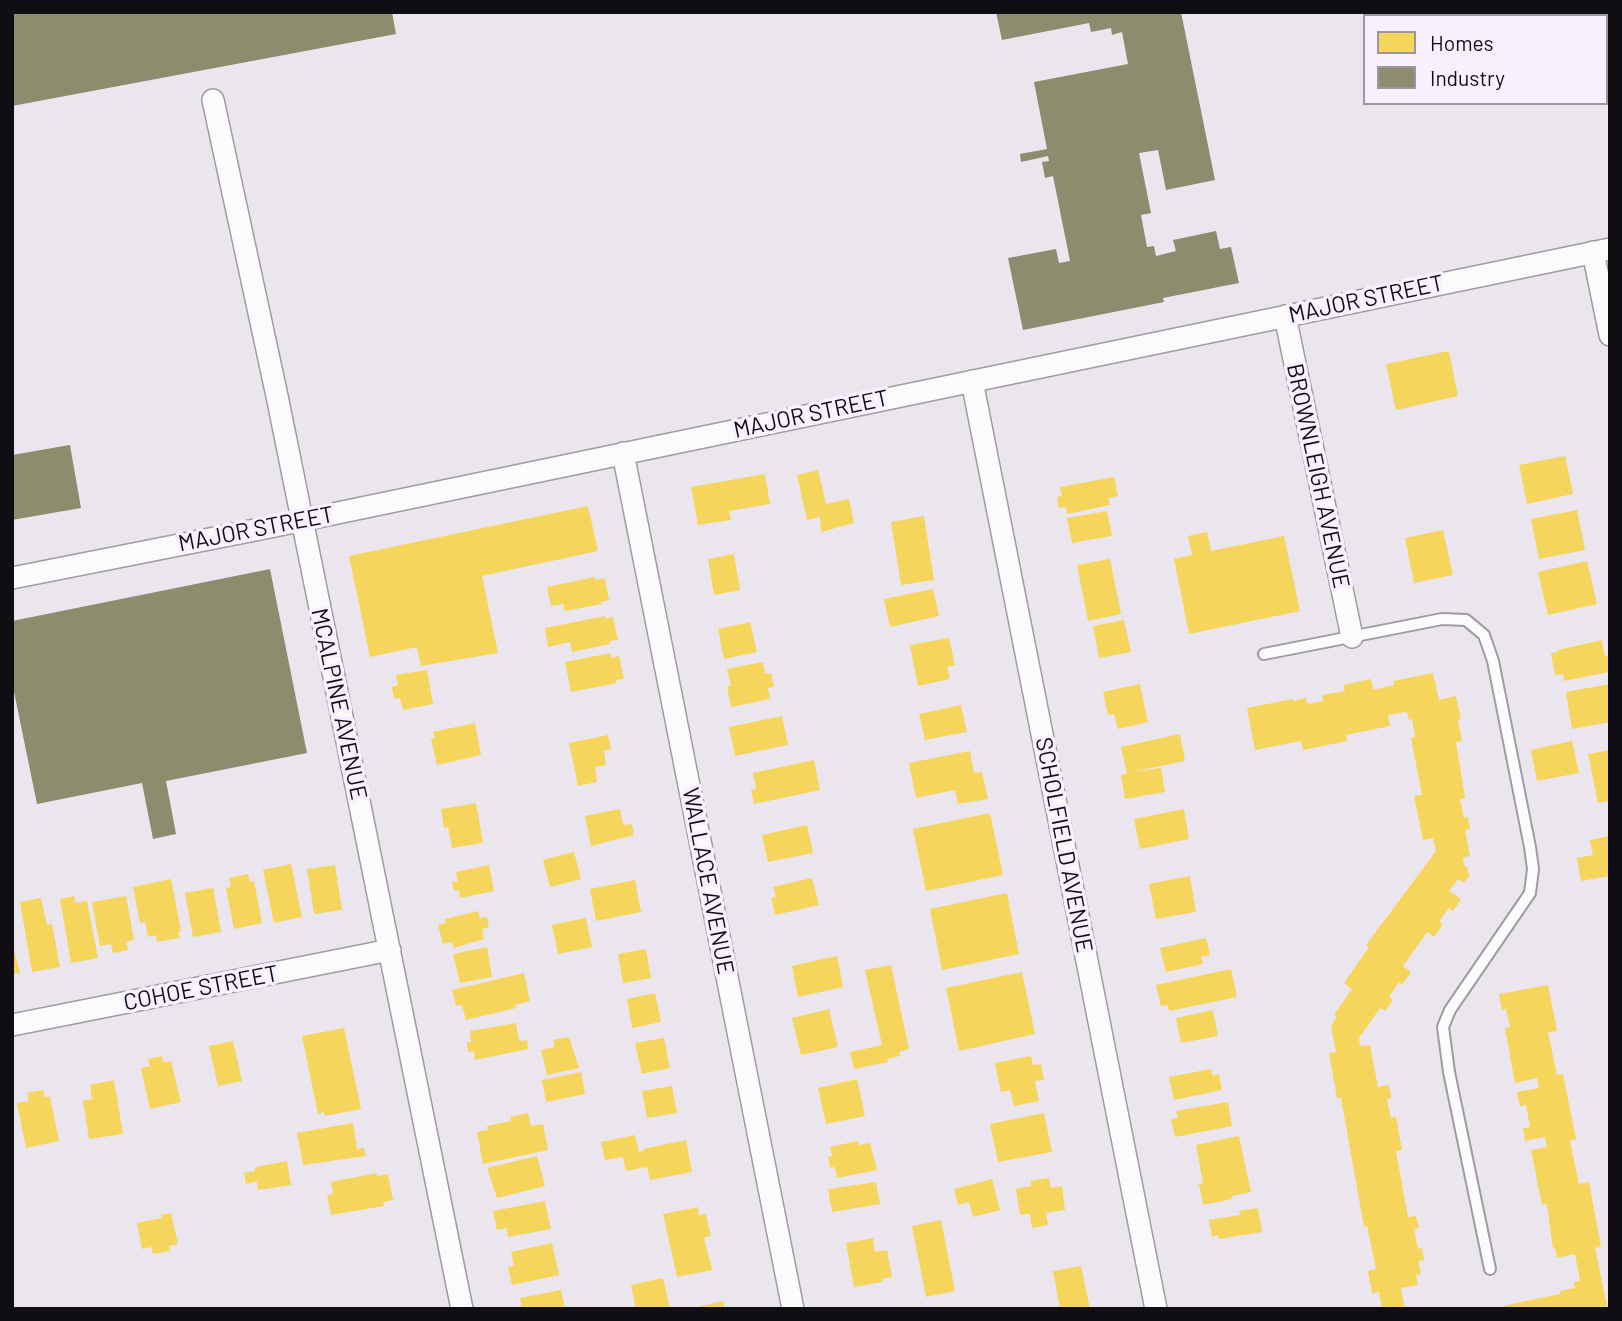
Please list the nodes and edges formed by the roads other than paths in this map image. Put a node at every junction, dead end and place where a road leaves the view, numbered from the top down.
1 (213, 100) dead end
2 (1601, 250) edge
3 (1285, 316) junction
4 (1610, 334) edge
5 (972, 381) junction
6 (623, 453) junction
7 (300, 521) junction
8 (12, 578) edge
9 (1352, 637) junction
10 (1264, 654) dead end
11 (390, 950) junction
12 (12, 1025) edge
13 (1490, 1269) dead end
14 (462, 1309) edge
15 (793, 1309) edge
16 (1156, 1309) edge

1 - 7 street, MCALPINE AVENUE
2 - 3 street, MAJOR STREET
2 - 4 street
3 - 5 street, MAJOR STREET
3 - 9 street, BROWNLEIGH AVENUE
5 - 6 street, MAJOR STREET
5 - 16 street, SCHOLFIELD AVENUE
6 - 7 street, MAJOR STREET
6 - 15 street, WALLACE AVENUE
7 - 8 street, MAJOR STREET
7 - 11 street, MCALPINE AVENUE
9 - 10 lane
9 - 13 lane
11 - 12 street, COHOE STREET
11 - 14 street, MCALPINE AVENUE

